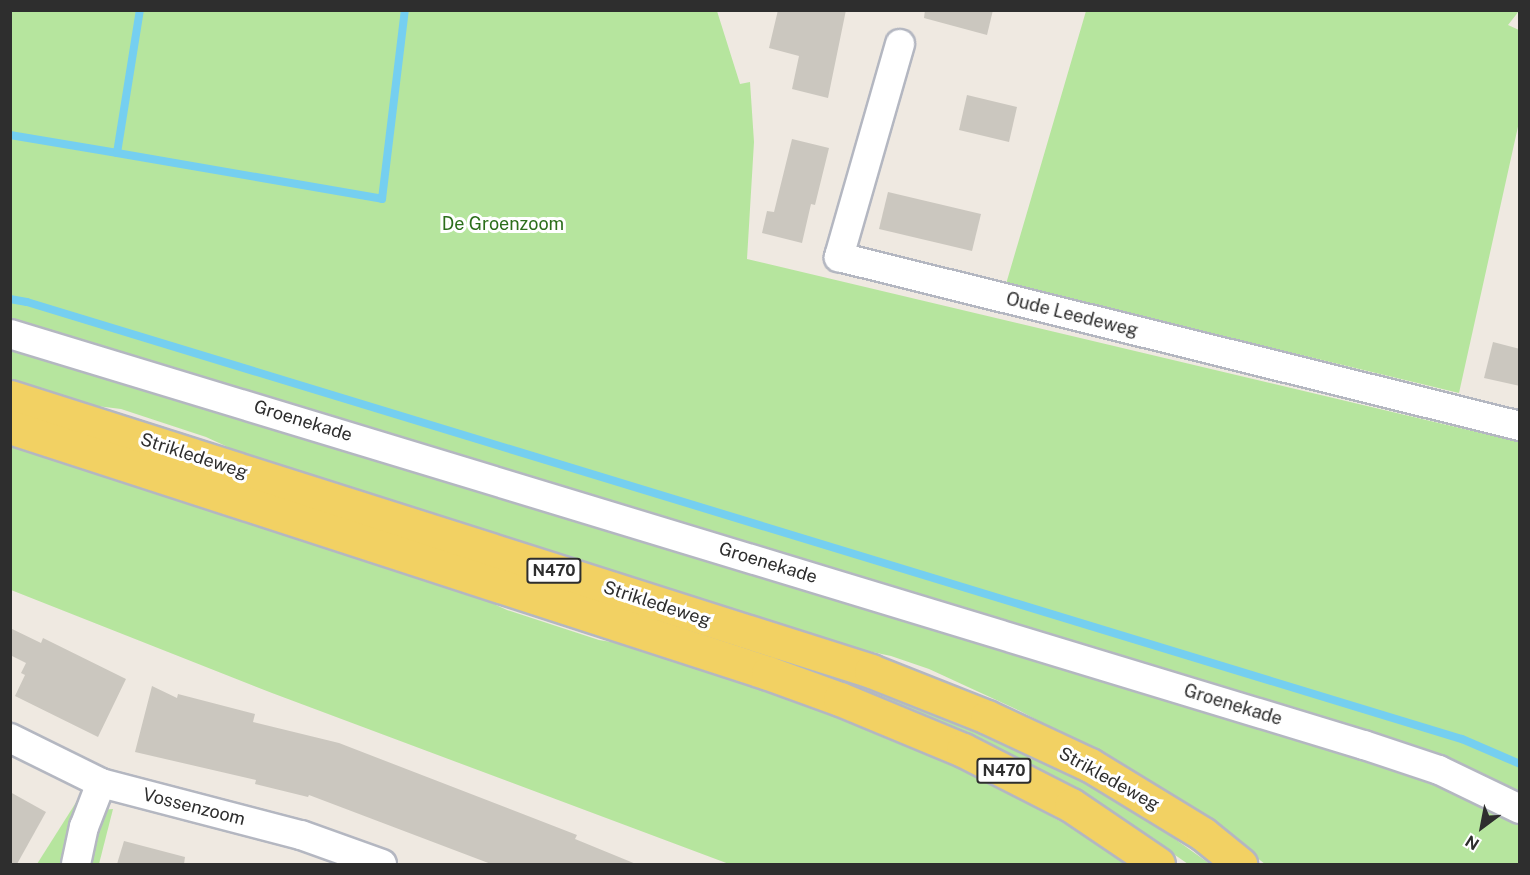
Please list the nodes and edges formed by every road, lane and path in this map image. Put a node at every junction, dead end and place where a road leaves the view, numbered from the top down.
1 (900, 44) dead end
2 (10, 334) edge
3 (10, 397) edge
4 (1520, 426) edge
5 (10, 427) edge
6 (10, 738) edge
7 (101, 783) junction
8 (1520, 809) edge
9 (76, 864) edge
10 (382, 864) edge
11 (1158, 864) edge
12 (1240, 864) edge

1 - 4 street, Oude Leedeweg
2 - 8 street, Groenekade
3 - 12 main road, Strikledeweg / N470
5 - 11 main road, Strikledeweg / N470
6 - 7 street, Vossenzoom
7 - 9 street
7 - 10 street, Vossenzoom

